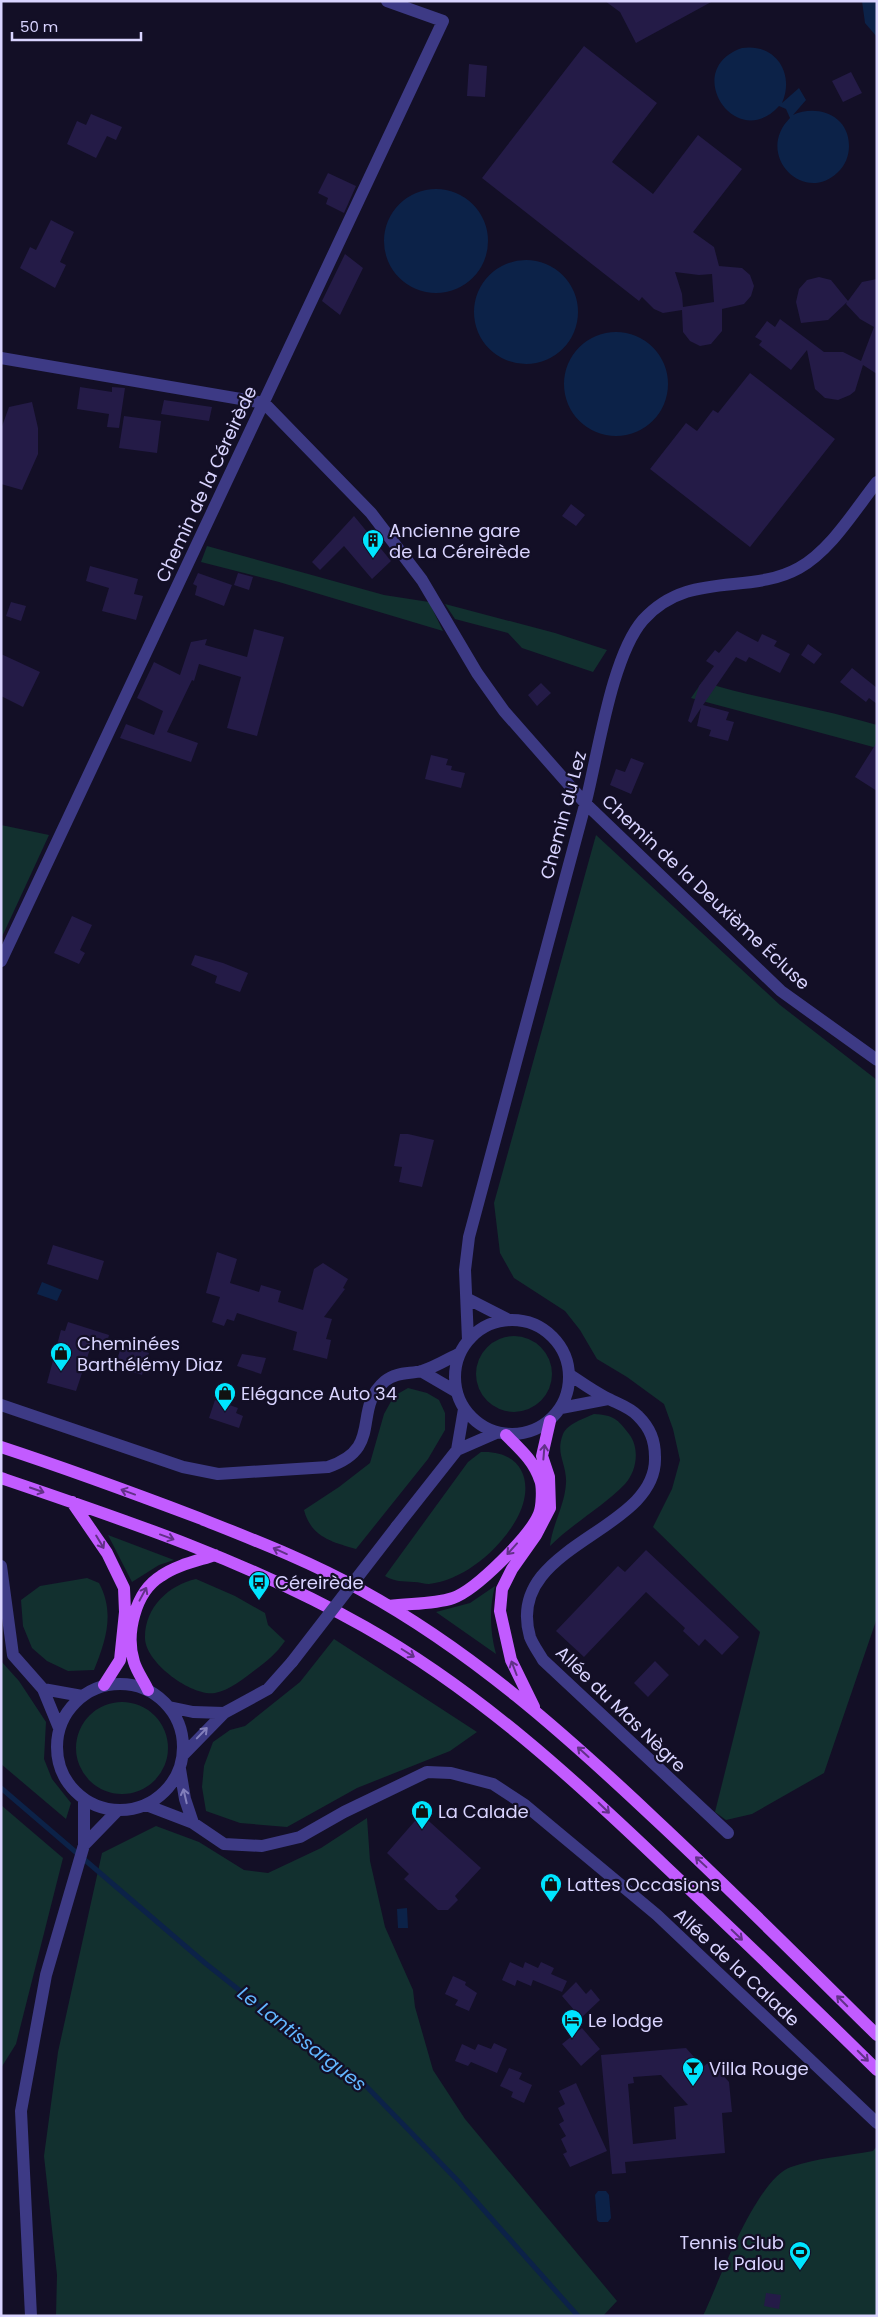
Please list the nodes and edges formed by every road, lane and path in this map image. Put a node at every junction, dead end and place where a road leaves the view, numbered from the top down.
1 (387, 1) edge
2 (1, 358) edge
3 (264, 403) junction
4 (877, 482) edge
5 (585, 803) junction
6 (1, 961) edge
7 (877, 1060) edge
8 (468, 1299) junction
9 (509, 1320) junction
10 (468, 1340) junction
11 (460, 1353) junction
12 (421, 1371) junction
13 (570, 1375) junction
14 (457, 1392) junction
15 (608, 1399) junction
16 (1, 1405) edge
17 (561, 1408) junction
18 (464, 1409) junction
19 (550, 1421) junction
20 (501, 1434) junction
21 (1, 1447) edge
22 (458, 1450) junction
23 (1, 1478) edge
24 (72, 1502) junction
25 (215, 1555) junction
26 (1, 1566) edge
27 (389, 1606) junction
28 (104, 1685) junction
29 (42, 1689) junction
30 (148, 1690) junction
31 (82, 1696) junction
32 (169, 1707) junction
33 (536, 1711) junction
34 (224, 1713) junction
35 (59, 1728) junction
36 (183, 1755) junction
37 (180, 1768) junction
38 (84, 1800) junction
39 (146, 1805) junction
40 (118, 1810) junction
41 (193, 1823) junction
42 (728, 1833) dead end
43 (84, 1845) junction
44 (877, 2035) edge
45 (877, 2070) edge
46 (877, 2122) edge
47 (31, 2316) edge

1 - 3 street, Chemin de la Céreirède
2 - 3 street
3 - 5 street, Chemin de la Deuxième Écluse
3 - 6 street, Chemin de la Céreirède
4 - 5 street, Chemin du Lez
5 - 7 street, Chemin de la Deuxième Écluse
5 - 8 street, Chemin du Lez
8 - 9 street
8 - 10 street, Chemin du Lez
9 - 10 street
9 - 13 street
10 - 11 street
11 - 12 street
11 - 14 street
12 - 14 street
12 - 16 street
13 - 15 street, Allée du Mas Nègre
13 - 17 street
14 - 18 street
15 - 17 street
15 - 42 street, Allée du Mas Nègre
17 - 19 street
18 - 20 street
18 - 22 street
19 - 20 street
33 -> 19 main road
20 - 22 street
20 -> 27 main road
27 -> 21 main road
22 - 34 street, bridge
23 -> 24 main road
24 -> 25 main road
24 -> 28 main road
30 -> 25 main road
25 -> 45 main road
26 - 29 street
27 - 33 main road
28 - 30 street
28 - 31 street
29 - 31 street
29 - 35 street
30 - 32 street
31 - 35 street
32 - 34 street
32 - 36 street
44 -> 33 main road
36 -> 34 street
35 - 38 street
36 - 37 street
37 - 39 street
41 -> 37 street
38 - 40 street
38 - 43 street
39 - 40 street
39 - 41 street, Allée de la Calade
40 - 43 street
41 - 46 street, Allée de la Calade
43 - 47 street

